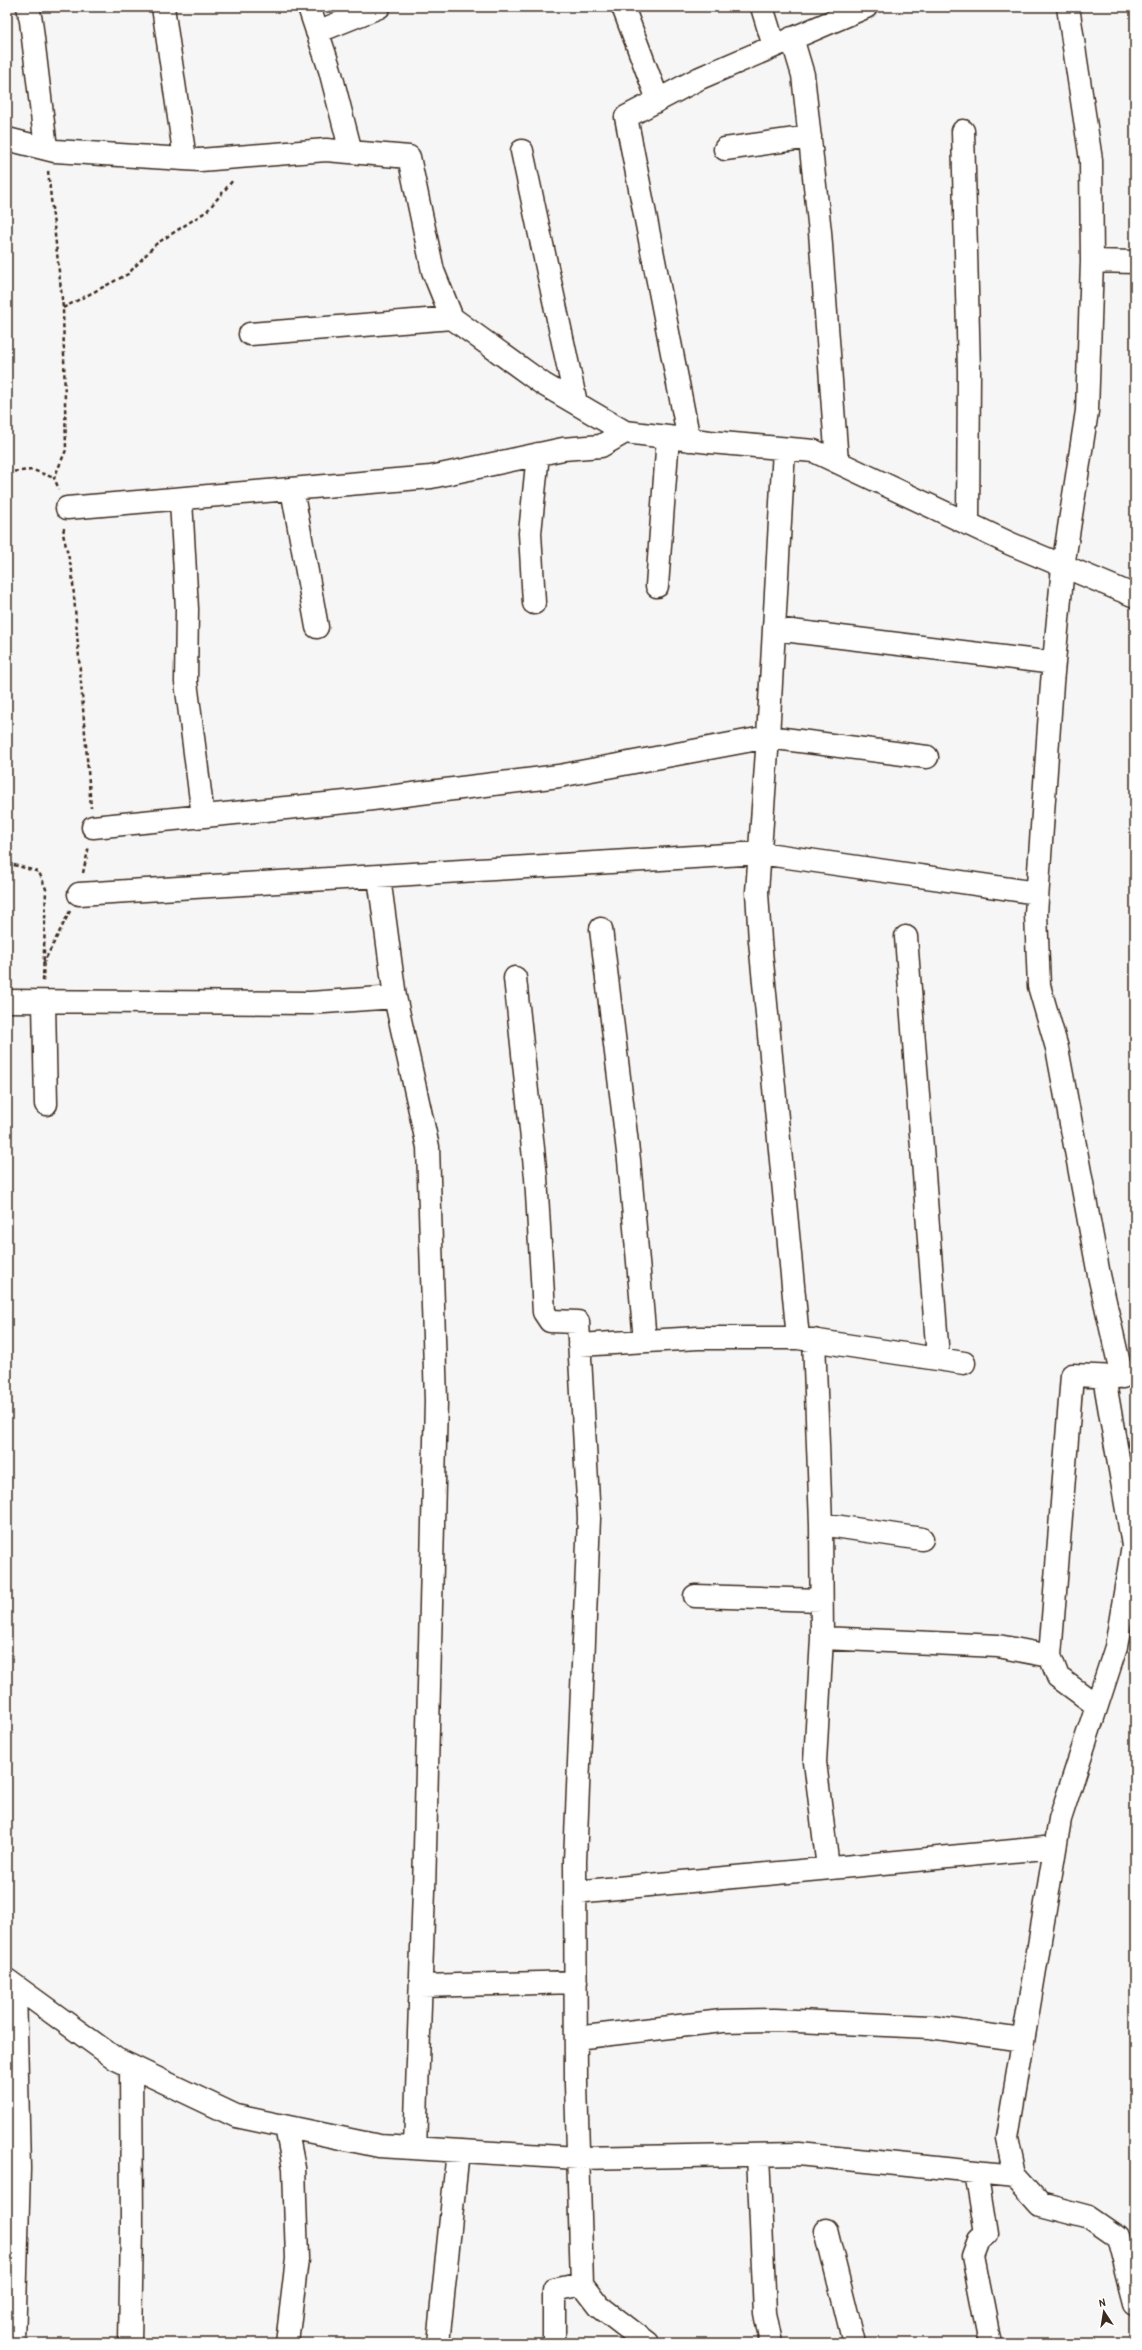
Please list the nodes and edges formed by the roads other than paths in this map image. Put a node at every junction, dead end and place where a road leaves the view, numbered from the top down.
1 (28, 7) edge
2 (163, 7) edge
3 (309, 7) edge
4 (379, 7) edge
5 (623, 7) edge
6 (762, 7) edge
7 (866, 7) edge
8 (1068, 7) edge
9 (317, 32) junction
10 (783, 42) junction
11 (658, 100) junction
12 (963, 131) dead end
13 (810, 137) junction
14 (7, 139) edge
15 (46, 148) junction
16 (725, 149) dead end
17 (522, 151) dead end
18 (351, 152) junction
19 (185, 159) junction
20 (1092, 261) junction
21 (1135, 262) edge
22 (452, 318) junction
23 (250, 334) dead end
24 (576, 403) junction
25 (625, 432) junction
26 (668, 437) junction
27 (689, 440) junction
28 (784, 449) junction
29 (538, 454) junction
30 (837, 462) junction
31 (292, 489) junction
32 (181, 500) junction
33 (67, 508) road end
34 (968, 524) junction
35 (1063, 567) junction
36 (657, 586) dead end
37 (1135, 596) edge
38 (534, 603) dead end
39 (317, 627) dead end
40 (775, 629) junction
41 (1054, 663) junction
42 (768, 737) junction
43 (927, 757) dead end
44 (203, 816) junction
45 (93, 827) road end
46 (760, 853) junction
47 (379, 877) junction
48 (1037, 893) junction
49 (79, 894) road end
50 (601, 929) dead end
51 (906, 937) dead end
52 (515, 978) dead end
53 (395, 997) junction
54 (7, 1001) edge
55 (44, 1002) junction
56 (46, 1104) dead end
57 (806, 1339) junction
58 (645, 1341) junction
59 (579, 1346) junction
60 (938, 1358) junction
61 (964, 1363) dead end
62 (1120, 1378) edge
63 (821, 1524) junction
64 (922, 1539) dead end
65 (1134, 1546) edge
66 (695, 1596) dead end
67 (821, 1600) junction
68 (822, 1638) junction
69 (1050, 1656) junction
70 (1096, 1705) junction
71 (1056, 1847) junction
72 (828, 1868) junction
73 (575, 1892) junction
74 (576, 1982) junction
75 (11, 1983) edge
76 (421, 1986) junction
77 (576, 2038) junction
78 (1023, 2040) junction
79 (131, 2066) junction
80 (286, 2127) junction
81 (415, 2148) junction
82 (458, 2150) junction
83 (758, 2155) junction
84 (578, 2158) junction
85 (976, 2172) junction
86 (1015, 2176) junction
87 (826, 2230) dead end
88 (582, 2284) junction
89 (1135, 2303) edge
90 (14, 2343) edge
91 (130, 2343) edge
92 (287, 2343) edge
93 (438, 2343) edge
94 (554, 2343) edge
95 (647, 2343) edge
96 (770, 2343) edge
97 (854, 2343) edge
98 (990, 2343) edge

1 - 15 street
2 - 19 street
3 - 9 street
4 - 9 street
5 - 11 street
6 - 10 street
7 - 10 street
8 - 20 street
9 - 18 street
10 - 11 street
10 - 13 street
11 - 27 street
12 - 34 street
13 - 16 street
13 - 30 street
14 - 15 street
15 - 19 street
17 - 24 street
18 - 19 street
18 - 22 street
20 - 21 street
20 - 35 street
22 - 23 street
22 - 24 street
24 - 25 street
25 - 26 street
25 - 29 street
26 - 27 street
26 - 36 street
27 - 28 street
28 - 30 street
28 - 40 street
29 - 31 street
29 - 38 street
30 - 34 street
31 - 32 street
31 - 39 street
32 - 33 street
32 - 44 street
34 - 35 street
35 - 37 street
35 - 41 street
40 - 41 street
40 - 42 street
41 - 48 street
42 - 43 street
42 - 44 street
42 - 46 street
44 - 45 street
46 - 47 street
46 - 48 street
46 - 57 street
47 - 49 street
47 - 53 street
48 - 62 street
50 - 58 street
51 - 60 street
52 - 59 street
53 - 55 street
53 - 76 street
54 - 55 street
55 - 56 street
57 - 58 street
57 - 60 street
57 - 63 street
58 - 59 street
59 - 73 street
60 - 61 street
62 - 65 street
62 - 69 street
63 - 64 street
63 - 67 street
65 - 70 street
66 - 67 street
67 - 68 street
68 - 69 street
68 - 72 street
69 - 70 street
70 - 71 street
71 - 72 street
71 - 78 street
72 - 73 street
73 - 74 street
74 - 76 street
74 - 77 street
75 - 79 street
75 - 90 street
76 - 81 street
77 - 78 street
77 - 84 street
78 - 86 street
79 - 80 street
79 - 91 street
80 - 81 street
80 - 92 street
81 - 82 street
82 - 84 street
82 - 93 street
83 - 84 street
83 - 85 street
83 - 96 street
84 - 88 street
85 - 86 street
85 - 98 street
86 - 89 street
87 - 97 street
88 - 94 street
88 - 95 street

